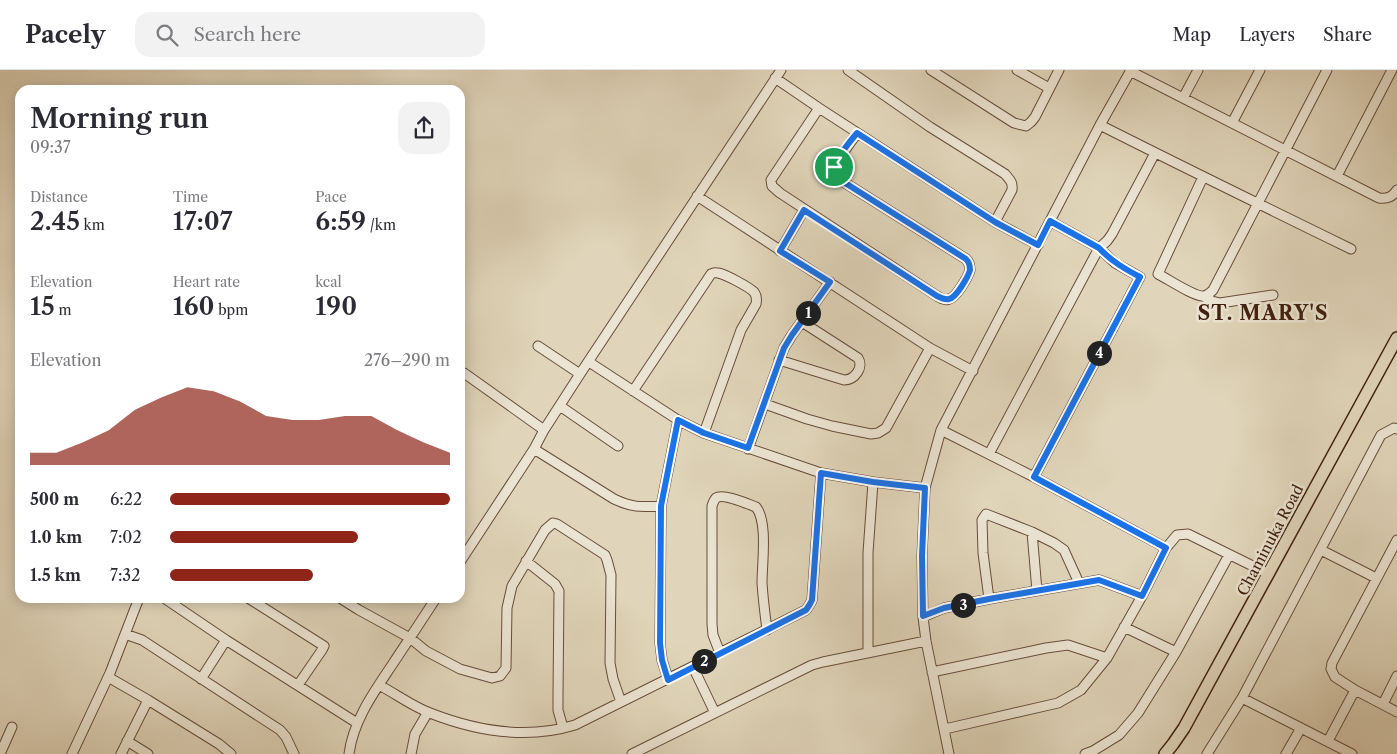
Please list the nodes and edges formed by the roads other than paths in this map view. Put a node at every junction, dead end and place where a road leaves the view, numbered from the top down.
1 (848, 70) edge
2 (931, 70) edge
3 (1017, 70) edge
4 (1059, 70) edge
5 (1131, 70) edge
6 (1198, 70) edge
7 (1260, 70) edge
8 (1327, 70) edge
9 (1392, 70) edge
10 (778, 74) edge
11 (1049, 88) junction
12 (1183, 98) junction
13 (819, 108) junction
14 (1232, 123) junction
15 (1100, 125) junction
16 (857, 133) junction
17 (1285, 151) junction
18 (1155, 153) junction
19 (1337, 176) junction
20 (1203, 178) junction
21 (1397, 190) edge
22 (697, 196) junction
23 (1258, 203) junction
24 (804, 210) junction
25 (1050, 221) junction
26 (995, 222) junction
27 (1038, 245) junction
28 (1099, 248) junction
29 (1351, 250) dead end
30 (780, 251) junction
31 (830, 282) junction
32 (1273, 295) dead end
33 (1203, 296) junction
34 (802, 322) junction
35 (1396, 343) edge
36 (538, 346) dead end
37 (930, 348) junction
38 (779, 360) junction
39 (589, 362) junction
40 (973, 371) junction
41 (465, 374) edge
42 (580, 374) junction
43 (634, 391) junction
44 (765, 404) junction
45 (560, 406) junction
46 (678, 420) junction
47 (1397, 429) edge
48 (544, 430) junction
49 (941, 430) junction
50 (704, 433) junction
51 (618, 446) dead end
52 (748, 448) junction
53 (534, 449) junction
54 (988, 454) junction
55 (821, 473) junction
56 (1034, 477) junction
57 (873, 482) junction
58 (925, 488) junction
59 (661, 506) junction
60 (1032, 532) junction
61 (1397, 540) edge
62 (1166, 548) junction
63 (1321, 550) junction
64 (465, 554) edge
65 (1229, 555) junction
66 (526, 561) junction
67 (1269, 574) junction
68 (1376, 578) junction
69 (1079, 583) junction
70 (1037, 591) junction
71 (1142, 596) junction
72 (989, 599) junction
73 (137, 603) edge
74 (171, 603) edge
75 (256, 603) edge
76 (348, 603) edge
77 (433, 603) edge
78 (923, 616) junction
79 (1124, 627) junction
80 (767, 630) junction
81 (125, 634) junction
82 (410, 638) junction
83 (226, 640) junction
84 (926, 641) junction
85 (1176, 652) junction
86 (720, 653) junction
87 (868, 653) junction
88 (1107, 658) junction
89 (693, 667) junction
90 (932, 672) junction
91 (1397, 676) edge
92 (108, 677) junction
93 (201, 679) junction
94 (668, 680) junction
95 (298, 685) junction
96 (379, 685) junction
97 (1355, 690) junction
98 (1242, 698) junction
99 (148, 700) junction
100 (621, 702) junction
101 (1383, 704) junction
102 (428, 712) junction
103 (1397, 712) edge
104 (716, 713) junction
105 (357, 723) junction
106 (12, 727) dead end
107 (563, 728) junction
108 (1301, 728) junction
109 (945, 729) junction
110 (127, 741) junction
111 (1328, 741) junction
112 (0, 754) edge
113 (72, 754) edge
114 (121, 754) edge
115 (148, 754) edge
116 (231, 754) edge
117 (294, 754) edge
118 (349, 754) edge
119 (410, 754) edge
120 (632, 754) edge
121 (949, 754) edge
122 (1085, 754) edge
123 (1165, 754) edge
124 (1207, 754) edge
125 (1286, 754) edge
126 (1352, 754) edge

1 - 26 street
2 - 11 street
3 - 11 street
4 - 11 street
5 - 12 street
5 - 15 street
6 - 12 street
7 - 14 street
8 - 17 street
9 - 19 street
10 - 13 street
10 - 22 street
12 - 14 street
13 - 16 street
13 - 24 street
14 - 17 street
15 - 18 street
15 - 25 street
16 - 24 street
16 - 26 street
17 - 19 street
17 - 23 street
18 - 20 street
18 - 28 street
19 - 21 street
20 - 23 street
20 - 33 street
22 - 30 street
22 - 39 street
23 - 29 street
23 - 33 street
24 - 30 street
25 - 27 street
25 - 28 street
26 - 27 street
27 - 40 street
28 - 54 street
28 - 56 street
30 - 31 street
31 - 34 street
31 - 37 street
32 - 33 street
34 - 38 street
34 - 38 street
35 - 67 main road, Chaminuka Road
36 - 42 street
37 - 40 street
37 - 44 street
38 - 44 street
39 - 42 street
39 - 43 street
40 - 49 street
41 - 48 street
42 - 45 street
43 - 46 street
43 - 50 street
44 - 52 street
45 - 48 street
45 - 51 street
46 - 50 street
46 - 59 street
47 - 63 street
48 - 53 street
49 - 54 street
49 - 58 street
50 - 52 street
52 - 55 street
53 - 59 street
53 - 64 street
54 - 56 street
55 - 57 street
55 - 80 street
56 - 62 street
57 - 58 street
57 - 87 street
58 - 78 street
59 - 94 street
60 - 69 street
60 - 70 street
60 - 72 street
61 - 68 street
62 - 65 street
62 - 71 street
63 - 68 street
63 - 98 street
65 - 67 street
65 - 85 street
66 - 82 street
66 - 100 street
66 - 107 street
67 - 123 main road, Chaminuka Road
68 - 97 street
69 - 70 street
69 - 71 street
70 - 72 street
71 - 79 street
72 - 78 street
73 - 81 street
74 - 83 street
75 - 95 street
76 - 82 street
77 - 82 street
78 - 84 street
79 - 85 street
79 - 88 street
80 - 86 street
80 - 86 street
81 - 92 street
81 - 93 street
82 - 96 street
83 - 93 street
83 - 95 street
84 - 87 street
84 - 90 street
85 - 122 street
86 - 89 street
87 - 104 street
88 - 90 street
88 - 109 street
89 - 94 street
89 - 104 street
90 - 109 street
91 - 101 street
92 - 99 street
92 - 113 street
93 - 117 street
94 - 100 street
95 - 105 street
96 - 102 street
96 - 105 street
97 - 101 street
97 - 111 street
98 - 108 street
98 - 124 street
99 - 110 street
99 - 116 street
100 - 107 street
101 - 103 street
102 - 107 street
102 - 119 street
104 - 120 street
105 - 118 street
106 - 112 street
108 - 111 street
108 - 125 street
109 - 121 street
110 - 114 street
110 - 115 street
111 - 126 street

